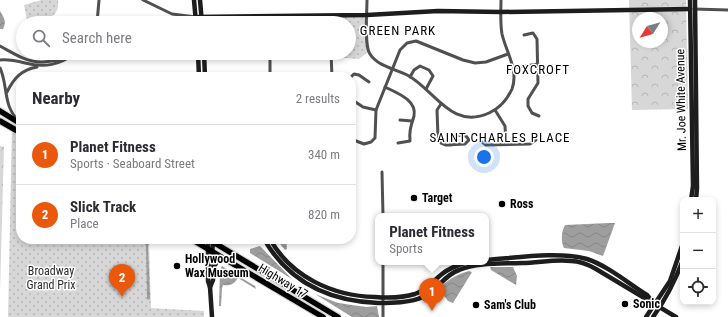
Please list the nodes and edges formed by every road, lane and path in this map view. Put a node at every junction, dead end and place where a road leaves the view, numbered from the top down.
1 (99, 0) edge
2 (143, 0) edge
3 (194, 0) edge
4 (200, 0) edge
5 (367, 0) edge
6 (501, 0) edge
7 (690, 0) edge
8 (695, 0) edge
9 (693, 9) junction
10 (728, 10) edge
11 (501, 12) junction
12 (367, 15) junction
13 (98, 16) edge
14 (189, 16) edge
15 (198, 16) edge
16 (198, 16) edge
17 (318, 16) edge
18 (524, 35) dead end
19 (0, 46) edge
20 (16, 54) edge
21 (508, 54) junction
22 (0, 60) edge
23 (30, 60) edge
24 (57, 60) edge
25 (57, 60) edge
26 (63, 60) joint
27 (198, 60) edge
28 (204, 60) edge
29 (270, 60) edge
30 (331, 60) edge
31 (538, 64) junction
32 (39, 66) junction
33 (0, 68) edge
34 (392, 68) junction
35 (513, 68) junction
36 (21, 72) edge
37 (199, 72) edge
38 (205, 72) edge
39 (270, 72) edge
40 (332, 72) edge
41 (356, 74) edge
42 (410, 76) junction
43 (16, 77) edge
44 (369, 82) dead end
45 (386, 87) junction
46 (426, 89) junction
47 (7, 92) junction
48 (356, 102) edge
49 (441, 104) junction
50 (376, 110) junction
51 (495, 110) junction
52 (0, 111) edge
53 (539, 116) dead end
54 (16, 117) edge
55 (0, 120) edge
56 (16, 120) edge
57 (400, 120) dead end
58 (412, 121) junction
59 (16, 130) edge
60 (536, 140) dead end
61 (356, 141) edge
62 (482, 142) dead end
63 (398, 143) dead end
64 (506, 144) junction
65 (451, 145) junction
66 (382, 172) dead end
67 (691, 197) edge
68 (696, 197) edge
69 (383, 213) edge
70 (200, 244) edge
71 (211, 244) edge
72 (218, 244) edge
73 (268, 244) edge
74 (273, 244) edge
75 (210, 250) junction
76 (680, 252) edge
77 (489, 260) edge
78 (234, 264) junction
79 (383, 265) edge
80 (459, 265) edge
81 (487, 265) edge
82 (489, 265) edge
83 (680, 268) edge
84 (212, 270) junction
85 (210, 287) junction
86 (384, 300) junction
87 (656, 304) junction
88 (661, 307) junction
89 (210, 316) edge
90 (322, 317) edge
91 (338, 317) edge
92 (383, 317) edge
93 (646, 317) edge
94 (653, 317) edge
95 (676, 317) edge

1 - 13 street
2 - 14 street
3 - 15 street
4 - 16 street
5 - 12 street
6 - 11 street
7 - 9 street, Mr. Joe White Avenue
8 - 9 street, Mr. Joe White Avenue
9 - 10 street
9 - 11 street
9 - 67 street, Mr. Joe White Avenue
9 - 68 street, Mr. Joe White Avenue
11 - 12 street
11 - 21 street
12 - 17 street
12 - 34 street
18 - 31 street
19 - 20 street
21 - 34 street
21 - 35 street
22 - 32 street
23 - 25 street
24 - 26 street
26 - 32 street
27 - 37 street
28 - 38 street
29 - 39 street
30 - 40 street
31 - 35 street
31 - 53 street
32 - 36 street
33 - 47 street
34 - 42 street
34 - 45 street
35 - 51 street
41 - 44 street
42 - 46 street
42 - 46 street
43 - 47 street
45 - 50 street
45 - 58 street
46 - 49 street
47 - 54 street
48 - 50 street
49 - 51 street
49 - 65 street
50 - 61 street
51 - 64 street
52 - 56 highway
55 - 59 highway
57 - 58 street
58 - 63 street
60 - 64 street
62 - 64 street
65 - 65 street
66 - 69 street
70 - 75 highway, Highway 17
71 - 75 street
72 - 91 highway, Highway 17
73 - 86 street
74 - 86 street
75 - 78 highway, Highway 17
75 - 84 street
75 - 85 street
76 - 87 street
77 - 87 street
78 - 84 street
78 - 90 highway, Highway 17
79 - 86 street
80 - 86 street
81 - 86 street
82 - 87 street
83 - 88 street
84 - 85 street
85 - 89 street
86 - 92 street
87 - 88 street
87 - 93 street
88 - 94 street
88 - 95 street

